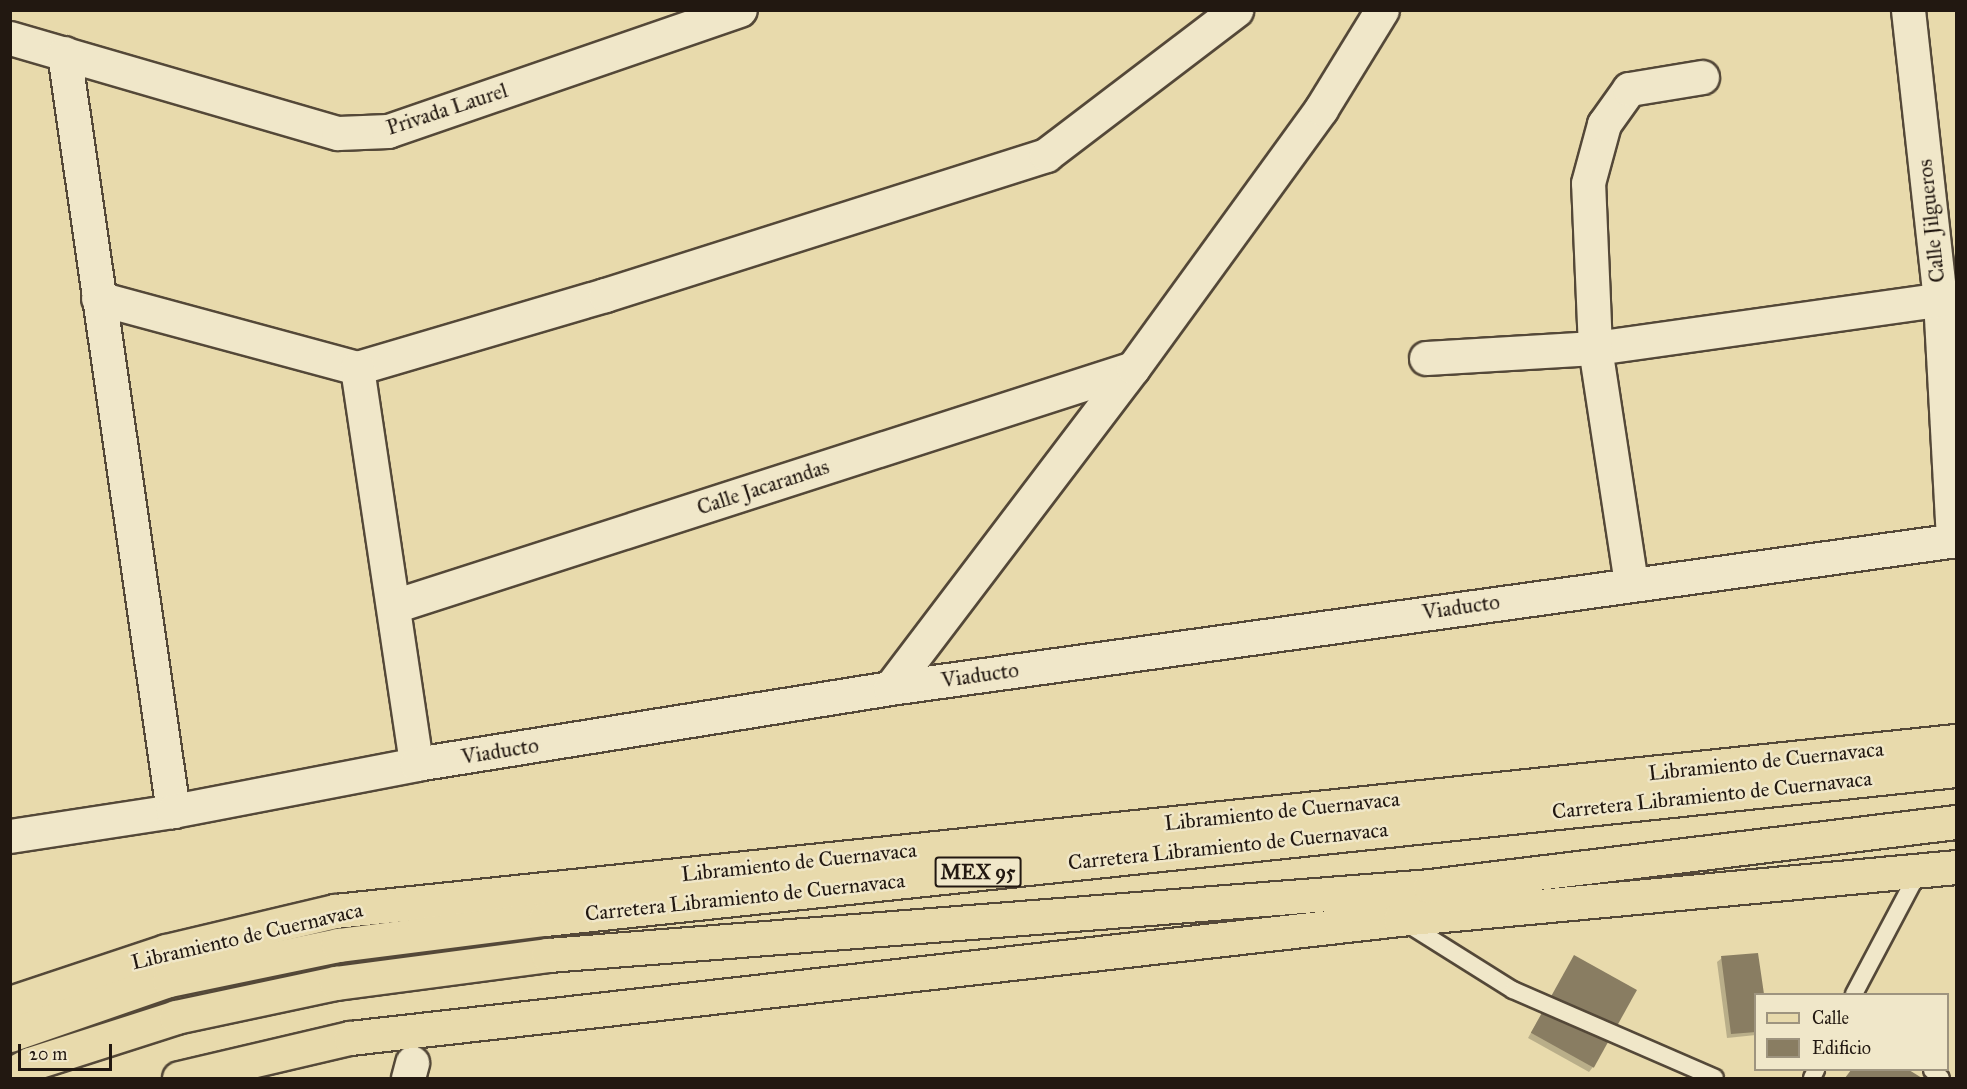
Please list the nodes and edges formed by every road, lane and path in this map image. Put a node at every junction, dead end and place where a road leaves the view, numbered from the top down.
1 (740, 10) edge
2 (1236, 10) edge
3 (1382, 10) edge
4 (1908, 10) edge
5 (10, 38) edge
6 (64, 53) junction
7 (1702, 77) dead end
8 (98, 298) junction
9 (1948, 298) edge
10 (1595, 348) junction
11 (1426, 358) dead end
12 (357, 368) junction
13 (1133, 368) junction
14 (1955, 540) edge
15 (1631, 583) junction
16 (394, 606) junction
17 (890, 688) junction
18 (1956, 741) edge
19 (416, 764) junction
20 (1956, 770) edge
21 (173, 811) junction
22 (1956, 822) edge
23 (10, 836) edge
24 (1956, 867) edge
25 (1919, 871) junction
26 (1400, 919) junction
27 (1856, 993) edge
28 (10, 1003) edge
29 (10, 1035) edge
30 (10, 1075) edge
31 (179, 1078) edge
32 (1715, 1078) edge

1 - 6 street, Privada Laurel
2 - 12 street
3 - 13 street
4 - 9 street, Calle Jilgueros
5 - 6 street, Privada Laurel
6 - 8 street
7 - 10 street
8 - 12 street
8 - 21 street
9 - 10 street
9 - 14 street, Calle Jilgueros
10 - 11 street
10 - 15 street
12 - 16 street
13 - 16 street, Calle Jacarandas
13 - 17 street
14 - 15 street, Viaducto
15 - 17 street, Viaducto
16 - 19 street
17 - 19 street, Viaducto
18 - 28 main road, Libramiento de Cuernavaca / MEX 95
19 - 21 street, Viaducto
20 - 29 main road, Carretera Libramiento de Cuernavaca / MEX 95
21 - 23 street, Viaducto
22 - 30 main road, Carretera Libramiento de Cuernavaca / MEX 95
24 - 25 main road
25 - 26 main road
25 - 27 lane
26 - 31 main road
26 - 32 lane

